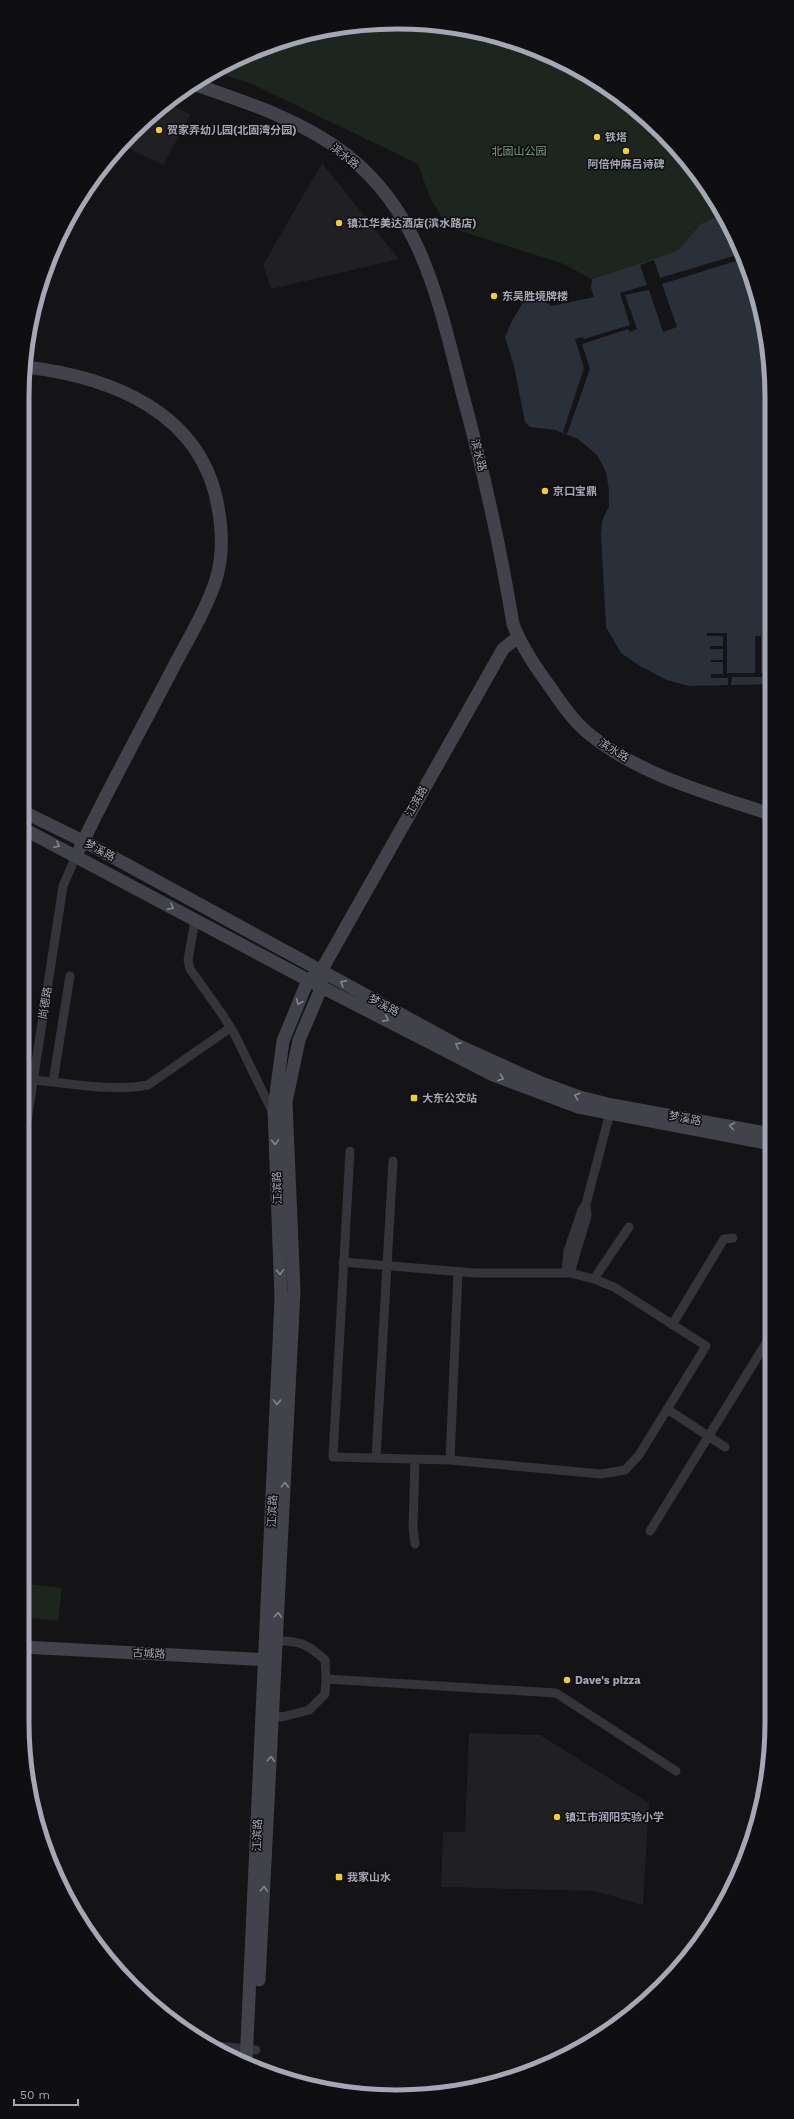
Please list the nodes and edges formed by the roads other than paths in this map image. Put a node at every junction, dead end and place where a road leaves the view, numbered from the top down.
1 (200, 86) edge
2 (30, 368) edge
3 (518, 637) junction
4 (765, 812) edge
5 (29, 814) edge
6 (29, 832) edge
7 (83, 841) junction
8 (76, 856) junction
9 (195, 920) junction
10 (321, 971) junction
11 (70, 976) dead end
12 (308, 980) junction
13 (322, 986) junction
14 (230, 1028) junction
15 (29, 1079) edge
16 (33, 1080) junction
17 (53, 1082) junction
18 (29, 1107) edge
19 (611, 1110) junction
20 (274, 1116) junction
21 (765, 1133) edge
22 (765, 1143) edge
23 (350, 1152) dead end
24 (393, 1161) dead end
25 (629, 1226) dead end
26 (733, 1238) dead end
27 (343, 1262) junction
28 (387, 1265) junction
29 (458, 1272) junction
30 (568, 1273) junction
31 (594, 1279) junction
32 (672, 1325) junction
33 (765, 1345) edge
34 (667, 1409) junction
35 (708, 1436) junction
36 (725, 1447) dead end
37 (376, 1458) junction
38 (415, 1459) junction
39 (450, 1460) junction
40 (650, 1531) dead end
41 (415, 1544) dead end
42 (277, 1641) junction
43 (29, 1647) edge
44 (270, 1660) junction
45 (326, 1679) junction
46 (273, 1715) junction
47 (676, 1771) dead end
48 (224, 2047) edge
49 (251, 2050) junction
50 (248, 2058) edge
51 (254, 2061) edge

1 - 3 main road, 滨水路
2 - 7 main road
3 - 4 main road, 滨水路
3 - 10 main road, 江滨路
5 - 7 main road, 梦溪路
6 -> 8 main road, 梦溪路
7 - 8 main road
7 - 10 main road, 梦溪路
8 -> 9 main road, 梦溪路
8 - 16 street, 尚德路
9 - 12 main road, 梦溪路
9 - 14 street
10 - 12 main road, 江滨路
10 - 13 main road, 江滨路
19 -> 10 main road, 梦溪路
11 - 17 street
12 - 13 main road, 梦溪路
12 -> 20 main road, 江滨路
13 -> 19 main road, 梦溪路
42 -> 13 main road, 江滨路
14 - 17 street
14 - 20 street
15 - 16 street
16 - 17 street
16 - 18 street, 尚德路
21 -> 19 main road, 梦溪路
19 - 22 main road, 梦溪路
19 - 30 street
20 -> 44 main road, 江滨路
23 - 27 street
24 - 28 street
25 - 31 street
26 - 32 street
27 - 28 street
27 - 37 street
28 - 29 street
28 - 37 street
29 - 30 street
29 - 39 street
30 - 31 street
31 - 32 street
32 - 34 street
33 - 35 street
34 - 35 street
34 - 39 street
35 - 36 street
35 - 40 street
37 - 38 street
38 - 39 street
38 - 41 street
42 - 44 main road, 江滨路
42 - 45 street
43 - 44 main road, 古城路
44 - 46 main road, 江滨路
44 - 49 main road, 江滨路
45 - 46 street
45 - 47 street
49 -> 46 main road, 江滨路
48 - 49 street
49 - 50 main road, 江滨路
49 - 51 main road, 江滨路

